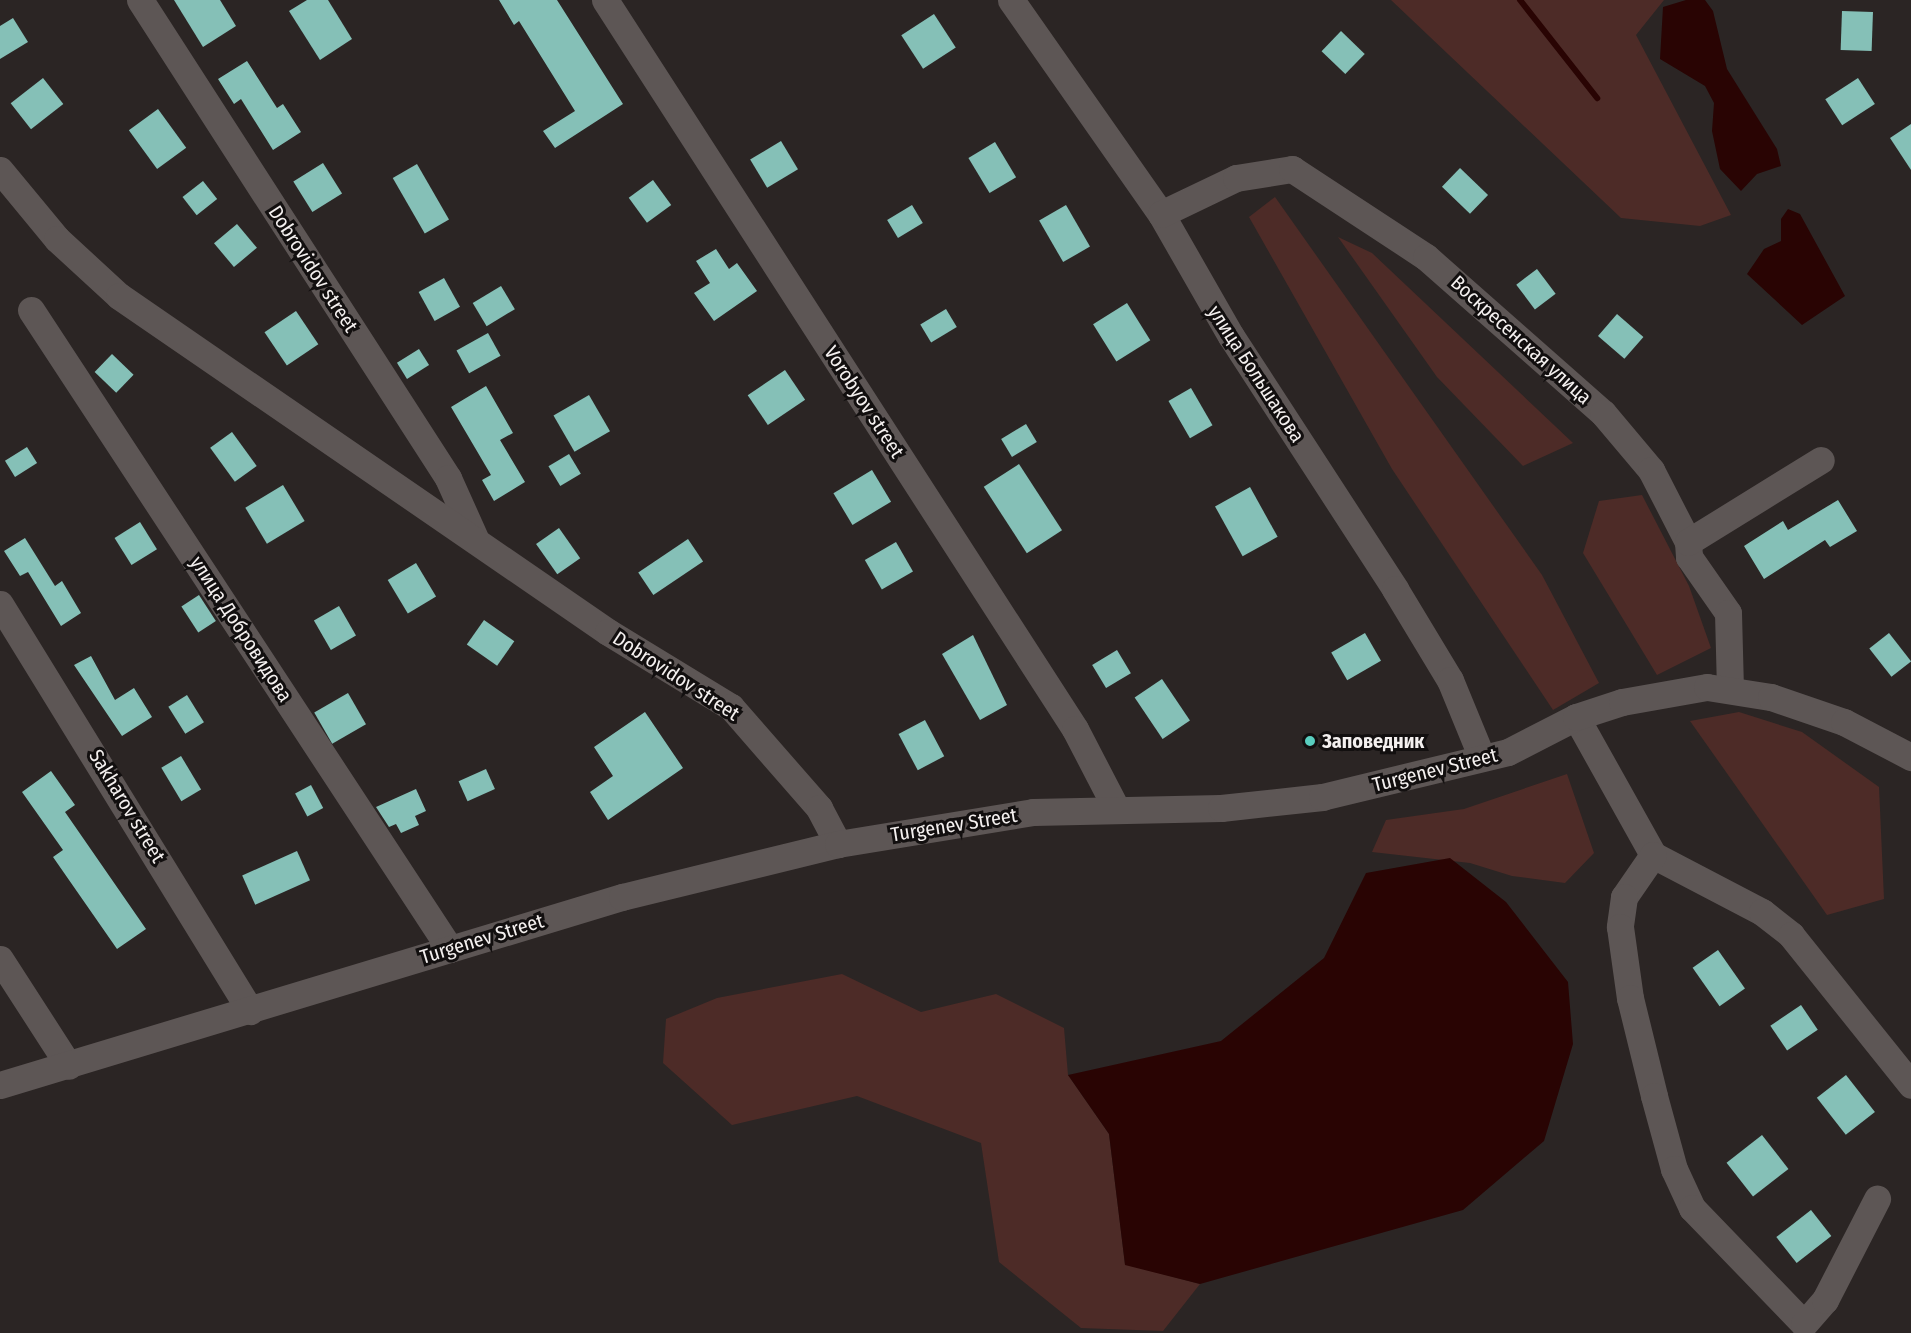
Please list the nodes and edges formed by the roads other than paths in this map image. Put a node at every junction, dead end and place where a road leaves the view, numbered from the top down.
1 (140, 0) edge
2 (605, 0) edge
3 (1011, 0) edge
4 (0, 170) edge
5 (1161, 214) junction
6 (31, 310) dead end
7 (1821, 460) dead end
8 (478, 542) junction
9 (1688, 542) junction
10 (0, 604) edge
11 (1730, 690) junction
12 (1576, 717) junction
13 (1482, 758) junction
14 (1911, 758) edge
15 (1116, 808) junction
16 (838, 844) junction
17 (1653, 855) junction
18 (450, 949) junction
19 (0, 959) edge
20 (250, 1011) junction
21 (69, 1066) junction
22 (0, 1085) edge
23 (1911, 1085) edge
24 (1877, 1199) dead end

1 - 8 street, Dobrovidov street
2 - 15 street, Vorobyov street
3 - 5 street, улица Большакова
4 - 8 street, Dobrovidov street
5 - 9 street, Воскресенская улица
5 - 13 street, улица Большакова
6 - 18 street, улица Добровидова
7 - 9 street
8 - 16 street, Dobrovidov street
9 - 11 street, Воскресенская улица
10 - 20 street, Sakharov street
11 - 12 street, Turgenev Street
11 - 14 street, Turgenev Street
12 - 13 street, Turgenev Street
12 - 17 street
13 - 15 street, Turgenev Street
15 - 16 street, Turgenev Street
16 - 18 street, Turgenev Street
17 - 23 street
17 - 24 street
18 - 20 street, Turgenev Street
19 - 21 street
20 - 21 street, Turgenev Street
21 - 22 street, Turgenev Street

